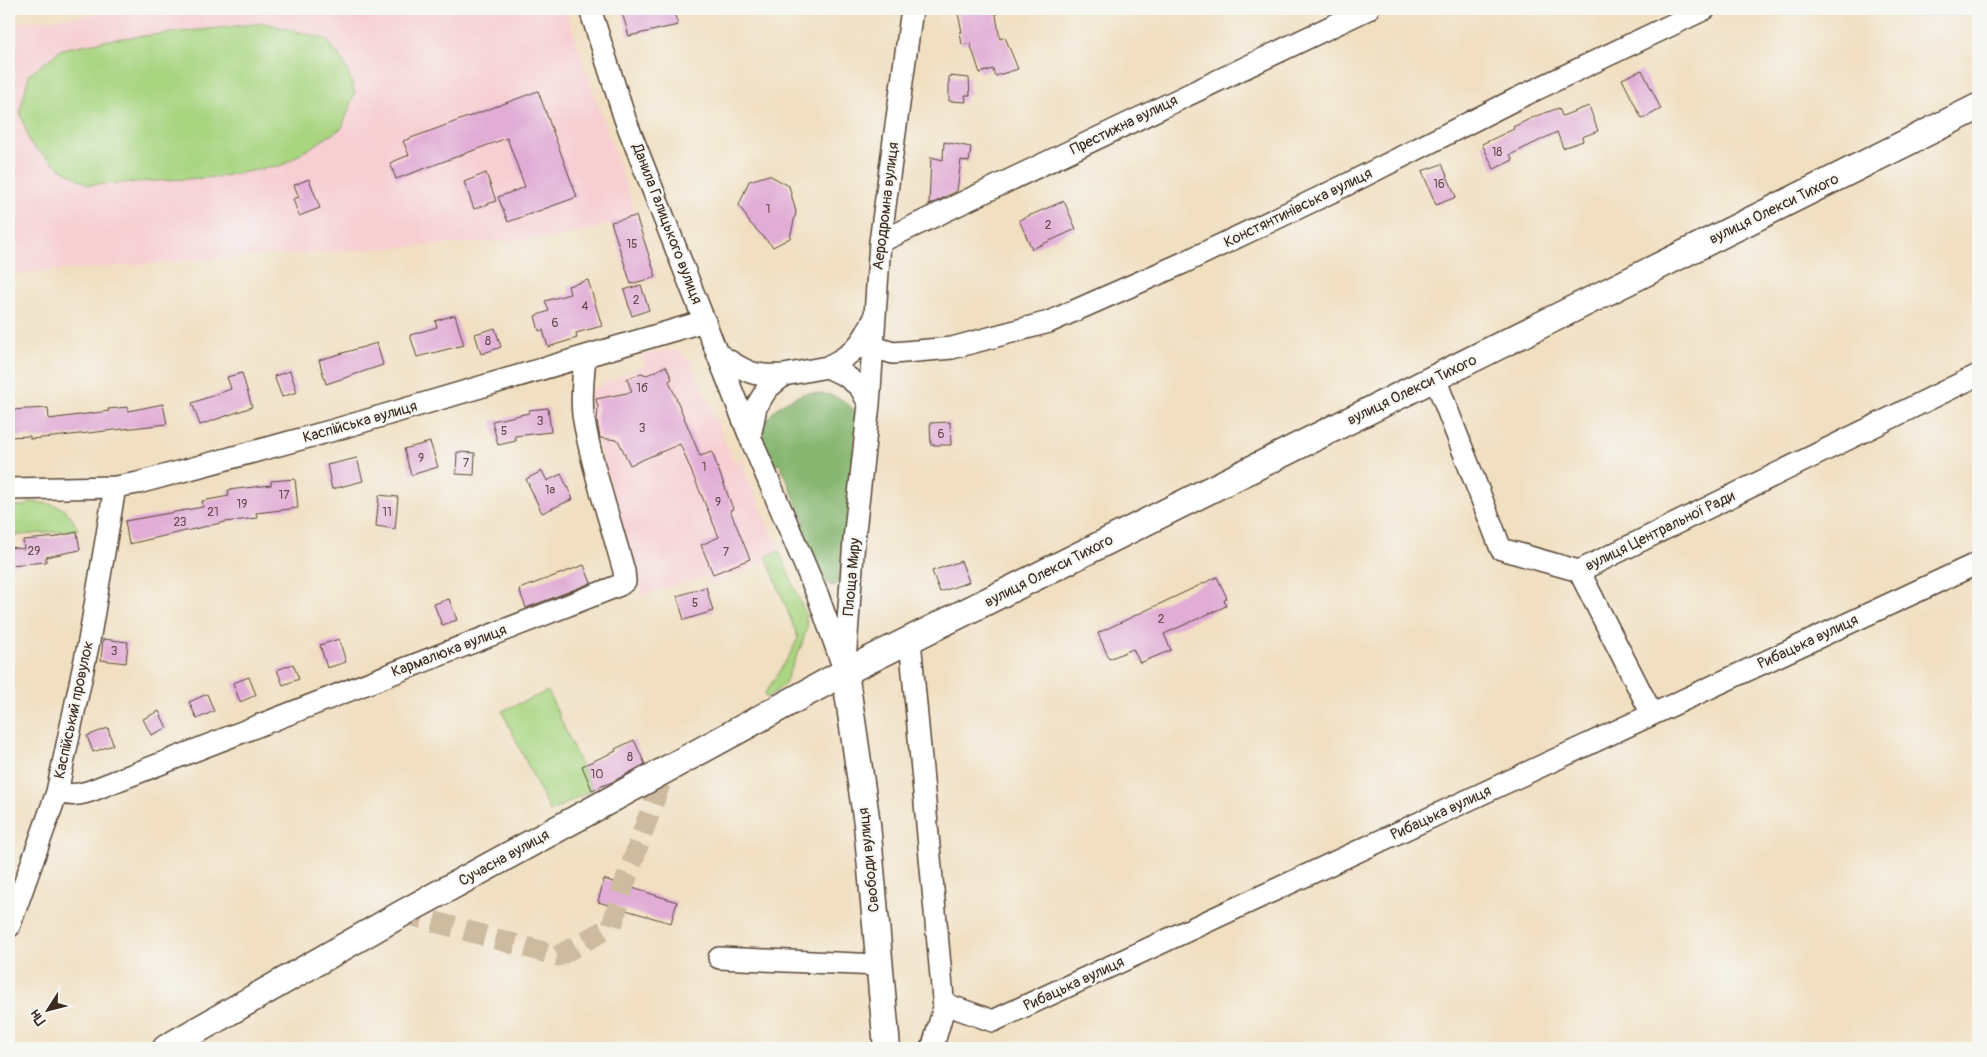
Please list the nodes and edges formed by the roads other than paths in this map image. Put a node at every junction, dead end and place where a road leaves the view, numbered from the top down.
1 (590, 9) edge
2 (912, 9) edge
3 (1368, 9) edge
4 (1705, 9) edge
5 (1978, 107) edge
6 (880, 242) junction
7 (874, 318) junction
8 (705, 321) junction
9 (874, 347) junction
10 (718, 354) junction
11 (584, 357) junction
12 (827, 367) junction
13 (1978, 375) edge
14 (784, 376) junction
15 (1435, 378) junction
16 (869, 404) junction
17 (750, 438) junction
18 (115, 487) junction
19 (9, 489) edge
20 (1978, 563) edge
21 (1579, 571) junction
22 (910, 640) junction
23 (845, 672) junction
24 (1652, 714) junction
25 (57, 792) junction
26 (9, 927) edge
27 (719, 958) dead end
28 (879, 965) junction
29 (944, 1008) junction
30 (166, 1048) edge
31 (887, 1048) edge
32 (931, 1048) edge

1 - 8 street, Данила Галицького вулиця
2 - 6 street, Аеродромна вулиця
3 - 6 street, Престижна вулиця
4 - 9 street, Констянтинівська вулиця
5 - 15 main road, вулиця Олекси Тихого
6 - 7 street, Аеродромна вулиця
7 - 9 street, Аеродромна вулиця
7 - 12 street
8 - 10 street, Данила Галицького вулиця
8 - 11 street, Каспійська вулиця
9 - 16 street, Аеродромна вулиця
10 - 14 street
10 - 17 street, Данила Галицького вулиця
11 - 18 street, Каспійська вулиця
11 - 25 street, Кармалюка вулиця
12 - 14 street
12 - 16 street
13 - 21 street, вулиця Центральної Ради
14 - 17 street
15 - 21 street, вулиця Центральної Ради
15 - 22 main road, вулиця Олекси Тихого
16 - 23 street, Площа Миру
17 - 23 street, Площа Миру
18 - 19 street, Каспійська вулиця
18 - 25 street, Каспійський провулок
20 - 24 street, Рибацька вулиця
21 - 24 street
22 - 23 main road, вулиця Олекси Тихого
22 - 29 street
23 - 28 main road, Свободи вулиця
23 - 30 main road, Сучасна вулиця
24 - 29 street, Рибацька вулиця
25 - 26 street, Каспійський провулок
27 - 28 street
28 - 31 main road, Свободи вулиця
29 - 32 street

